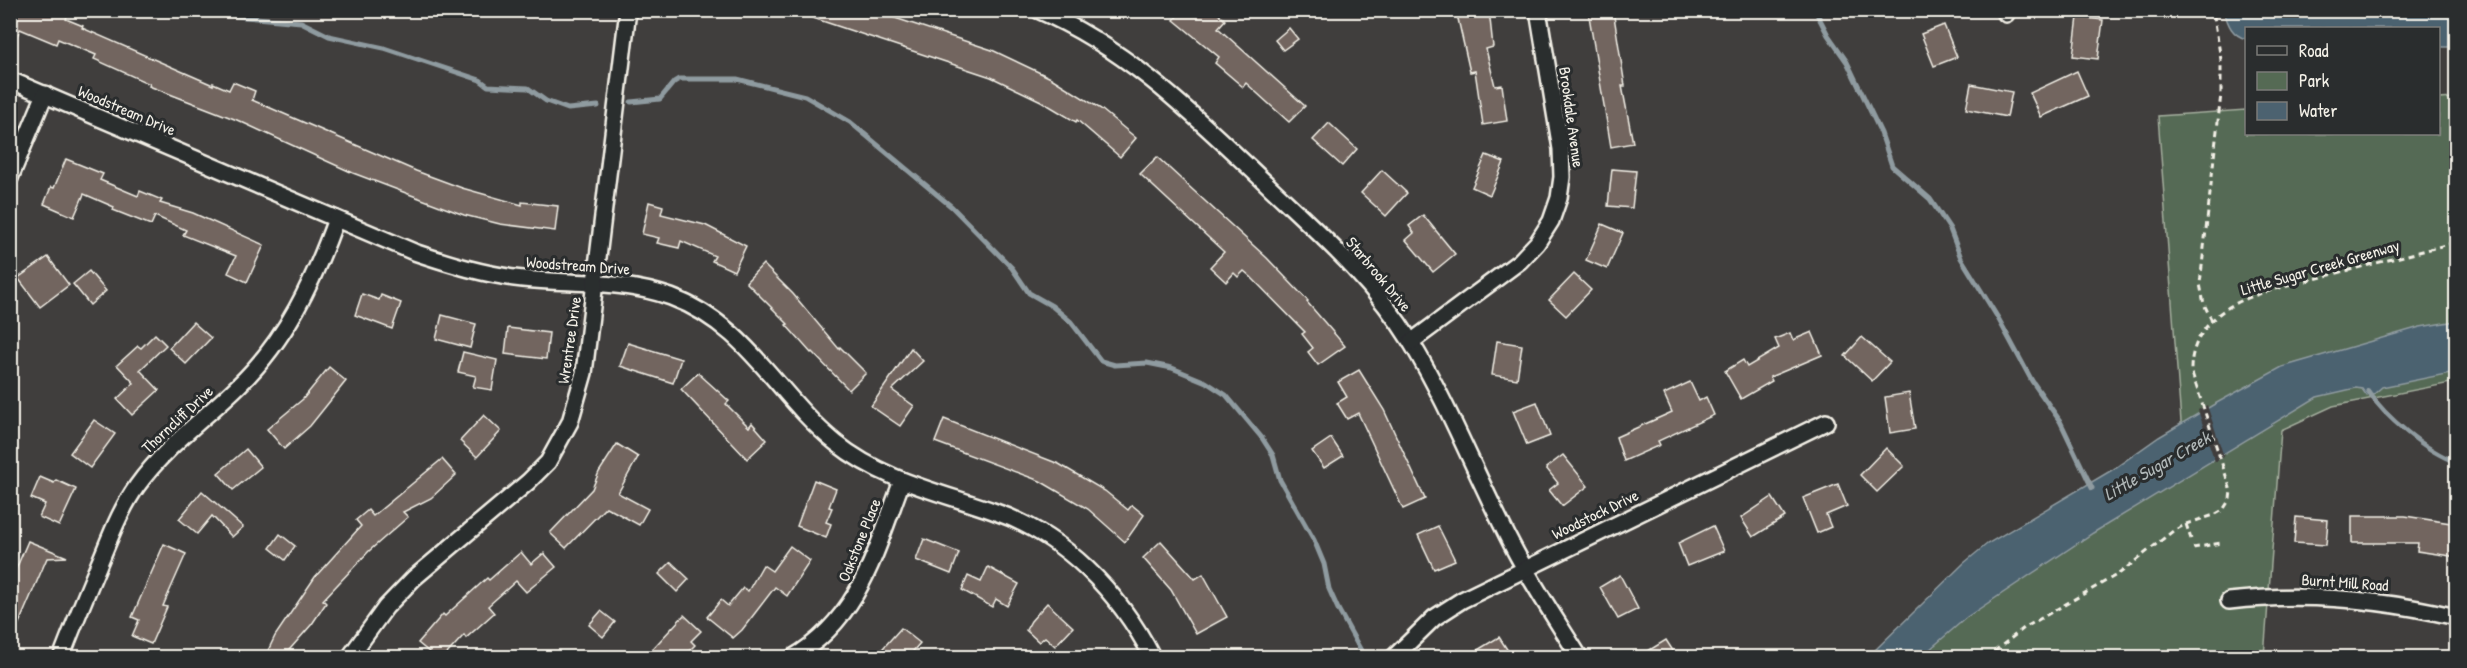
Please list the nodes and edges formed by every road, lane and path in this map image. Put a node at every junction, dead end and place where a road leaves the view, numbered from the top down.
1 (628, 10) edge
2 (1038, 10) edge
3 (1538, 10) edge
4 (2213, 10) edge
5 (10, 80) edge
6 (45, 94) junction
7 (10, 178) edge
8 (336, 219) junction
9 (2457, 242) edge
10 (595, 284) junction
11 (2211, 321) junction
12 (1411, 342) junction
13 (1826, 422) dead end
14 (902, 481) junction
15 (2186, 524) junction
16 (2191, 539) dead end
17 (2221, 543) dead end
18 (2193, 548) dead end
19 (1525, 569) junction
20 (2229, 601) dead end
21 (2457, 616) edge
22 (61, 657) edge
23 (349, 657) edge
24 (792, 657) edge
25 (1153, 657) edge
26 (1393, 657) edge
27 (1581, 657) edge
28 (1986, 657) edge

1 - 10 street, Wrentree Drive
2 - 12 street, Starbrook Drive
3 - 12 street, Brookdale Avenue
4 - 11 path
5 - 6 street, Woodstream Drive
6 - 7 street
6 - 8 street, Woodstream Drive
8 - 10 street, Woodstream Drive
8 - 22 street, Thorncliff Drive
9 - 11 path, Little Sugar Creek Greenway
10 - 14 street, Woodstream Drive
10 - 23 street, Wrentree Drive
11 - 15 path, Little Sugar Creek Greenway
12 - 19 street, Starbrook Drive
13 - 19 street, Woodstock Drive
14 - 24 street, Oakstone Place
14 - 25 street, Woodstream Drive
15 - 16 path
15 - 28 path, Little Sugar Creek Greenway
17 - 18 path
19 - 26 street, Woodstock Drive
19 - 27 street, Starbrook Drive
20 - 21 street, Burnt Mill Road

